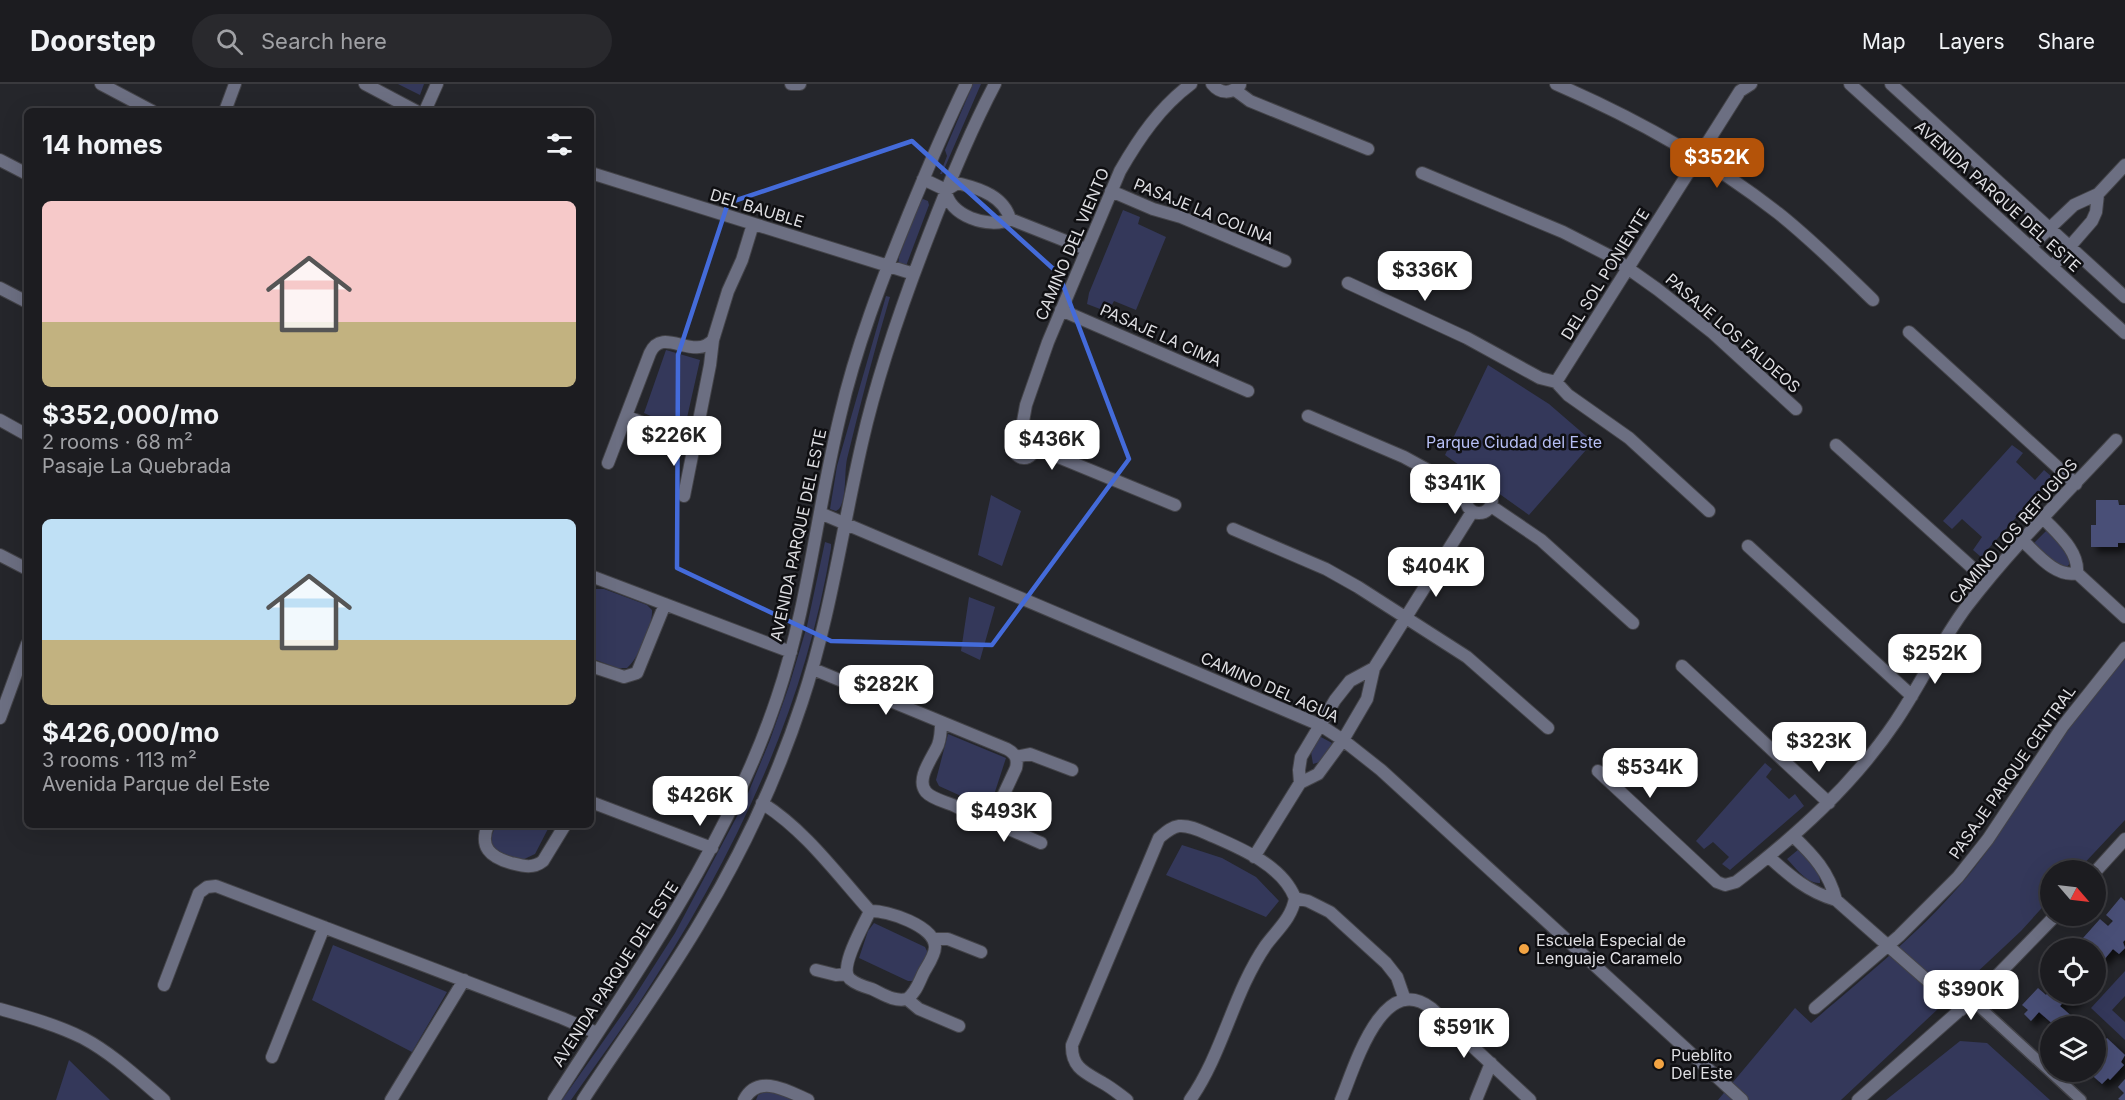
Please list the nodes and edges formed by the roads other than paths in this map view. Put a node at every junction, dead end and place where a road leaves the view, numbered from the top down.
1 (101, 84) edge
2 (235, 84) edge
3 (365, 84) edge
4 (437, 84) edge
5 (791, 84) edge
6 (800, 84) edge
7 (966, 84) edge
8 (995, 84) edge
9 (1191, 84) edge
10 (1212, 84) edge
11 (1556, 84) edge
12 (1751, 84) edge
13 (1850, 84) edge
14 (1891, 84) edge
15 (1238, 87) edge
16 (1740, 88) edge
17 (146, 108) edge
18 (226, 108) edge
19 (410, 108) edge
20 (426, 108) edge
21 (1368, 149) dead end
22 (1698, 158) junction
23 (0, 160) edge
24 (2125, 165) edge
25 (24, 172) edge
26 (1422, 173) dead end
27 (594, 174) edge
28 (923, 179) junction
29 (946, 190) junction
30 (1111, 191) junction
31 (2098, 194) junction
32 (1010, 219) junction
33 (753, 224) junction
34 (2050, 227) junction
35 (2071, 246) junction
36 (2030, 247) junction
37 (1086, 249) junction
38 (1285, 261) dead end
39 (888, 266) junction
40 (2052, 267) junction
41 (1628, 268) junction
42 (914, 274) junction
43 (1348, 283) dead end
44 (0, 288) edge
45 (2125, 297) edge
46 (24, 300) edge
47 (1873, 300) dead end
48 (1061, 310) junction
49 (1909, 332) dead end
50 (2125, 333) edge
51 (713, 340) junction
52 (1556, 382) junction
53 (1248, 391) dead end
54 (1796, 409) dead end
55 (626, 416) junction
56 (1308, 416) dead end
57 (0, 420) edge
58 (24, 433) edge
59 (1020, 438) junction
60 (2116, 440) dead end
61 (693, 444) junction
62 (1836, 445) dead end
63 (1034, 447) junction
64 (608, 463) dead end
65 (2076, 484) junction
66 (1468, 492) junction
67 (684, 496) dead end
68 (1175, 505) dead end
69 (1491, 506) junction
70 (1709, 511) dead end
71 (1472, 512) junction
72 (820, 513) junction
73 (2044, 519) junction
74 (846, 525) junction
75 (1233, 529) dead end
76 (2023, 541) junction
77 (1748, 546) dead end
78 (0, 555) edge
79 (24, 567) edge
80 (2077, 573) junction
81 (594, 577) edge
82 (1987, 581) junction
83 (665, 604) junction
84 (1406, 617) junction
85 (2125, 617) edge
86 (1633, 623) dead end
87 (2125, 648) edge
88 (24, 652) edge
89 (791, 652) junction
90 (1682, 666) dead end
91 (594, 667) edge
92 (1374, 668) junction
93 (813, 669) junction
94 (1912, 696) junction
95 (0, 718) edge
96 (941, 722) junction
97 (1320, 725) junction
98 (1548, 728) dead end
99 (1343, 740) junction
100 (1016, 757) junction
101 (1072, 770) dead end
102 (1598, 771) dead end
103 (1300, 783) junction
104 (594, 803) edge
105 (762, 803) junction
106 (1829, 803) junction
107 (990, 816) junction
108 (487, 828) edge
109 (563, 828) edge
110 (1793, 836) junction
111 (2125, 839) edge
112 (1041, 843) dead end
113 (712, 848) junction
114 (1254, 857) junction
115 (1769, 857) junction
116 (2106, 861) edge
117 (1295, 898) junction
118 (1836, 900) junction
119 (870, 911) junction
120 (2046, 926) edge
121 (324, 927) junction
122 (933, 939) junction
123 (1888, 947) junction
124 (981, 952) dead end
125 (816, 970) dead end
126 (847, 974) junction
127 (464, 980) junction
128 (164, 985) dead end
129 (907, 999) junction
130 (1405, 1000) junction
131 (1972, 1000) junction
132 (1815, 1008) dead end
133 (0, 1009) edge
134 (1961, 1010) junction
135 (959, 1026) dead end
136 (597, 1033) junction
137 (272, 1057) dead end
138 (1491, 1063) junction
139 (164, 1100) edge
140 (391, 1100) edge
141 (554, 1100) edge
142 (583, 1100) edge
143 (744, 1100) edge
144 (808, 1100) edge
145 (1127, 1100) edge
146 (1190, 1100) edge
147 (1341, 1100) edge
148 (1476, 1100) edge
149 (1530, 1100) edge
150 (1742, 1100) edge
151 (1858, 1100) edge
152 (2081, 1100) edge

1 - 17 street
2 - 18 street
3 - 19 street
4 - 20 street
5 - 6 street
7 - 28 street, AVENIDA PARQUE DEL ESTE
8 - 29 street
9 - 30 street, CAMINO DEL VIENTO
10 - 15 street
11 - 22 street
12 - 16 street, DEL SOL PONIENTE
13 - 36 street, AVENIDA PARQUE DEL ESTE
14 - 34 street, AVENIDA PARQUE DEL ESTE
15 - 21 street
16 - 22 street, DEL SOL PONIENTE
22 - 41 street, DEL SOL PONIENTE
22 - 47 street
23 - 25 street
24 - 31 street
26 - 41 street, PASAJE LOS FALDEOS
27 - 33 street, DEL BAUBLE
28 - 29 street
28 - 39 street, AVENIDA PARQUE DEL ESTE
29 - 32 street
29 - 32 street
29 - 42 street
30 - 37 street, CAMINO DEL VIENTO
30 - 38 street, PASAJE LA COLINA
31 - 34 street
31 - 35 street
32 - 37 street
33 - 39 street, DEL BAUBLE
33 - 51 street
34 - 35 street, AVENIDA PARQUE DEL ESTE
34 - 36 street
35 - 40 street
35 - 45 street, AVENIDA PARQUE DEL ESTE
36 - 40 street, AVENIDA PARQUE DEL ESTE
37 - 48 street, CAMINO DEL VIENTO
39 - 42 street, DEL BAUBLE
39 - 72 street, AVENIDA PARQUE DEL ESTE
40 - 50 street, AVENIDA PARQUE DEL ESTE
41 - 52 street, DEL SOL PONIENTE
41 - 54 street, PASAJE LOS FALDEOS
42 - 74 street
43 - 52 street
44 - 46 street
48 - 53 street, PASAJE LA CIMA
48 - 59 street, CAMINO DEL VIENTO
49 - 65 street
51 - 55 street
51 - 61 street
52 - 70 street
55 - 61 street
55 - 64 street
56 - 66 street
57 - 58 street
59 - 63 street
59 - 63 street
60 - 65 street, CAMINO LOS REFUGIOS
61 - 67 street
62 - 82 street
63 - 68 street
65 - 73 street, CAMINO LOS REFUGIOS
66 - 69 street
66 - 71 street
69 - 71 street
69 - 86 street
71 - 84 street
72 - 74 street, CAMINO DEL AGUA
72 - 89 street, AVENIDA PARQUE DEL ESTE
73 - 76 street, CAMINO LOS REFUGIOS
73 - 80 street
74 - 93 street
74 - 97 street, CAMINO DEL AGUA
75 - 84 street
76 - 80 street
76 - 82 street, CAMINO LOS REFUGIOS
77 - 94 street
78 - 79 street
80 - 85 street
81 - 83 street
82 - 94 street, CAMINO LOS REFUGIOS
83 - 89 street
83 - 91 street
84 - 92 street
84 - 98 street
87 - 123 street, PASAJE PARQUE CENTRAL
88 - 95 street
89 - 113 street, AVENIDA PARQUE DEL ESTE
90 - 106 street
92 - 97 street
92 - 99 street
93 - 96 street
93 - 105 street
94 - 106 street, CAMINO LOS REFUGIOS
96 - 100 street
96 - 107 street
97 - 99 street, CAMINO DEL AGUA
97 - 103 street
99 - 103 street
99 - 150 street, CAMINO DEL AGUA
100 - 101 street
100 - 107 street
102 - 115 street, CAMINO LOS REFUGIOS
103 - 114 street
104 - 113 street
105 - 119 street
105 - 142 street
106 - 110 street, CAMINO LOS REFUGIOS
107 - 112 street
108 - 109 street
110 - 115 street, CAMINO LOS REFUGIOS
110 - 118 street
111 - 116 street
113 - 136 street, AVENIDA PARQUE DEL ESTE
114 - 117 street
114 - 145 street
115 - 118 street
117 - 130 street
117 - 146 street
118 - 123 street
119 - 122 street
119 - 126 street
120 - 131 street
121 - 127 street
121 - 128 street
121 - 137 street
122 - 124 street
122 - 129 street
123 - 132 street, PASAJE PARQUE CENTRAL
123 - 134 street
125 - 126 street
126 - 129 street
127 - 136 street
127 - 140 street
129 - 135 street
130 - 138 street
130 - 147 street
131 - 134 street
131 - 152 lane
133 - 139 street
134 - 151 street
136 - 141 street, AVENIDA PARQUE DEL ESTE
138 - 148 street
138 - 149 street
143 - 144 street

